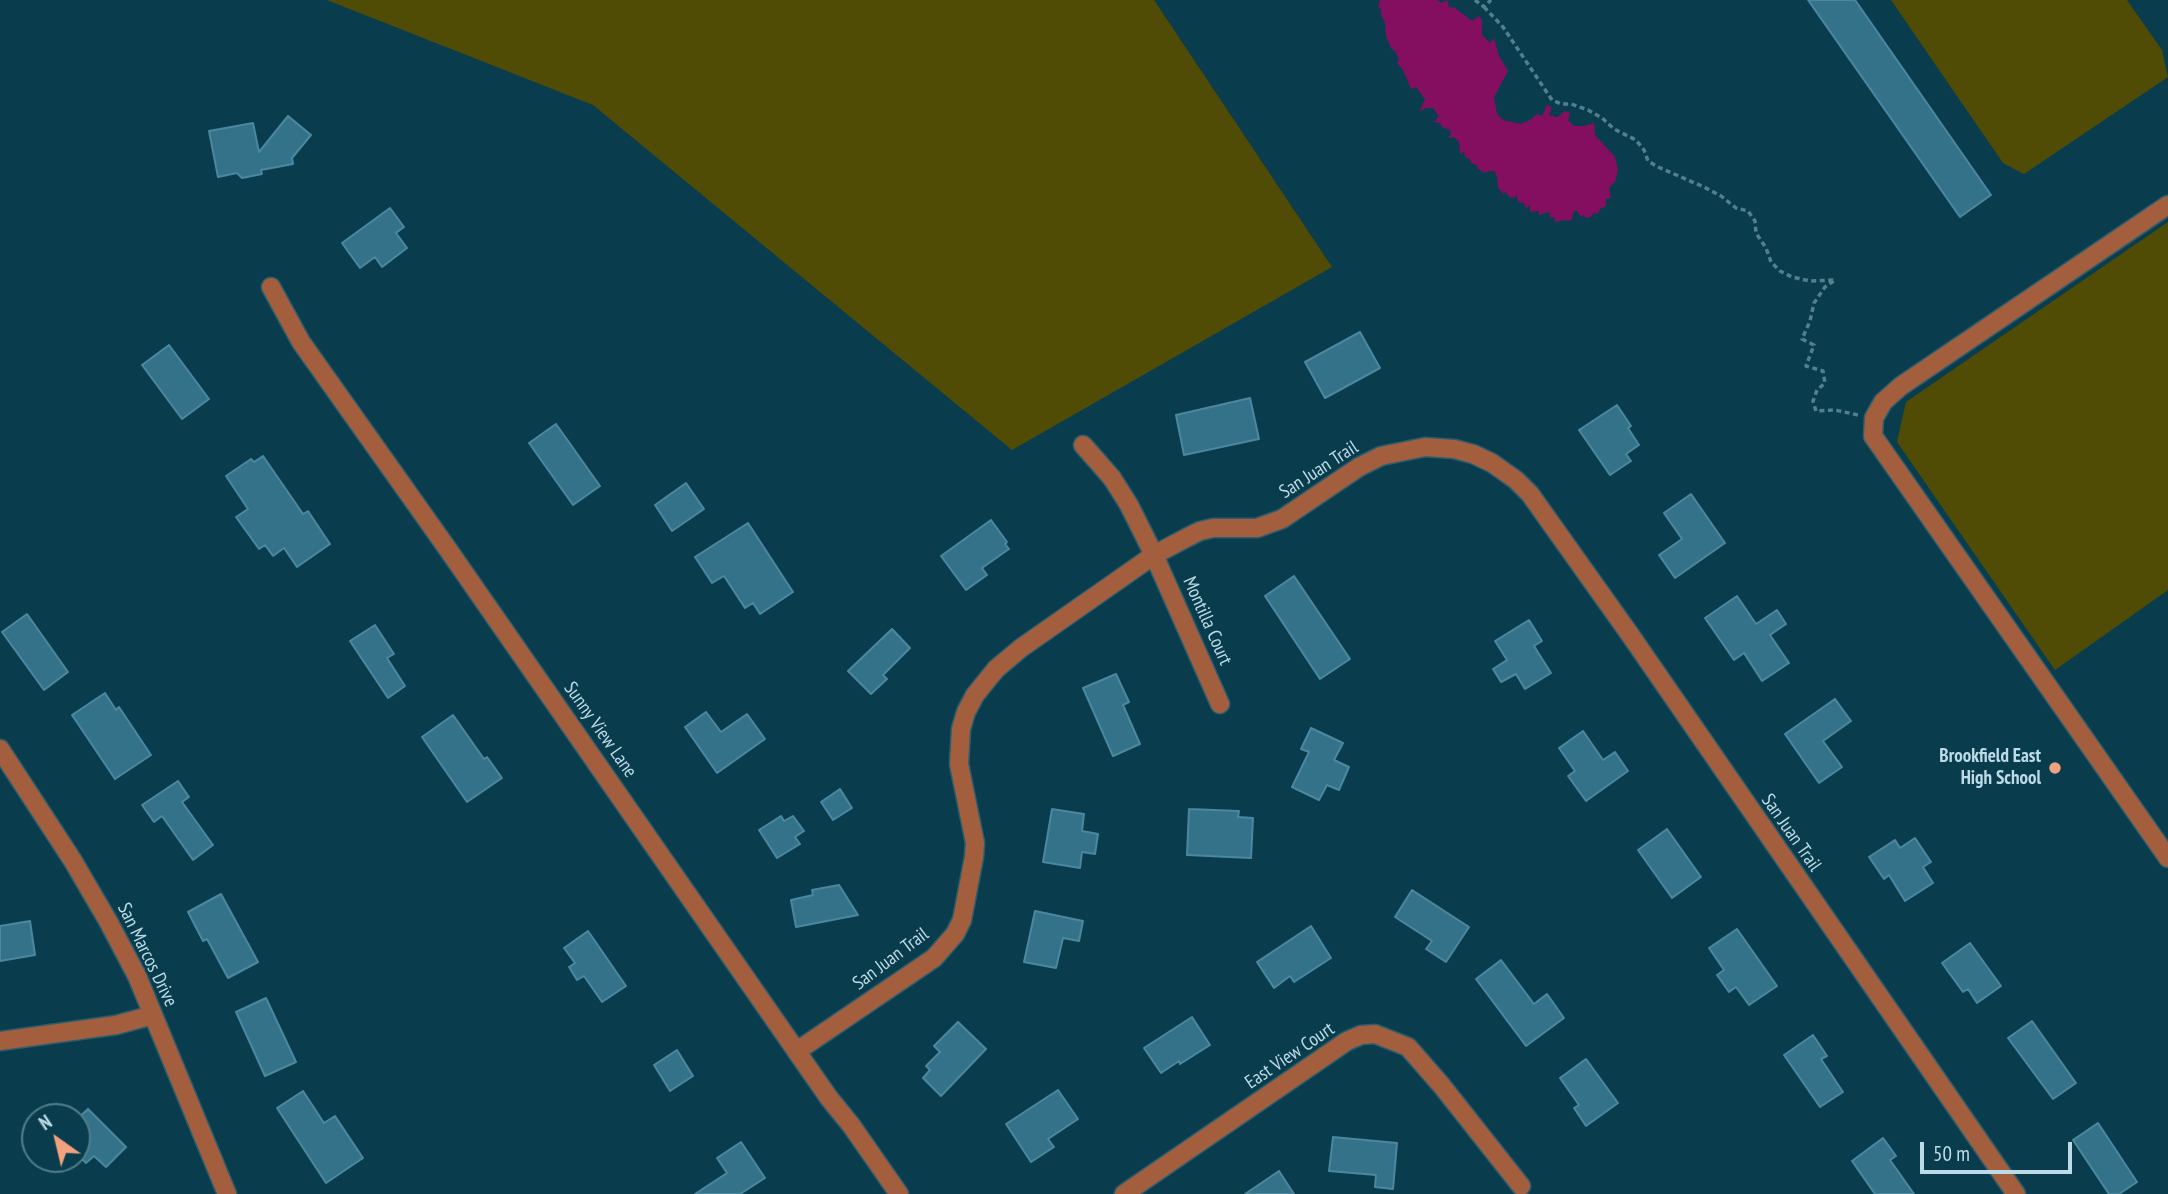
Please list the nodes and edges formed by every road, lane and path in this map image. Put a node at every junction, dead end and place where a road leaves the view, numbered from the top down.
1 (1475, 0) edge
2 (1491, 0) edge
3 (1484, 7) junction
4 (2168, 205) edge
5 (271, 288) dead end
6 (1874, 418) junction
7 (1083, 445) dead end
8 (1154, 555) junction
9 (1220, 704) dead end
10 (0, 749) edge
11 (2168, 858) edge
12 (153, 1015) junction
13 (0, 1041) edge
14 (797, 1051) junction
15 (1521, 1186) dead end
16 (226, 1194) edge
17 (899, 1194) edge
18 (1124, 1194) edge
19 (2016, 1194) edge

1 - 3 path
2 - 3 path
3 - 6 path
4 - 6 street
5 - 14 street, Sunny View Lane
6 - 11 street
7 - 8 street, Montilla Court
8 - 9 street, Montilla Court
8 - 14 street, San Juan Trail
8 - 19 street, San Juan Trail
10 - 12 street, San Marcos Drive
12 - 13 street
12 - 16 street, San Marcos Drive
14 - 17 street, Sunny View Lane
15 - 18 street, East View Court

